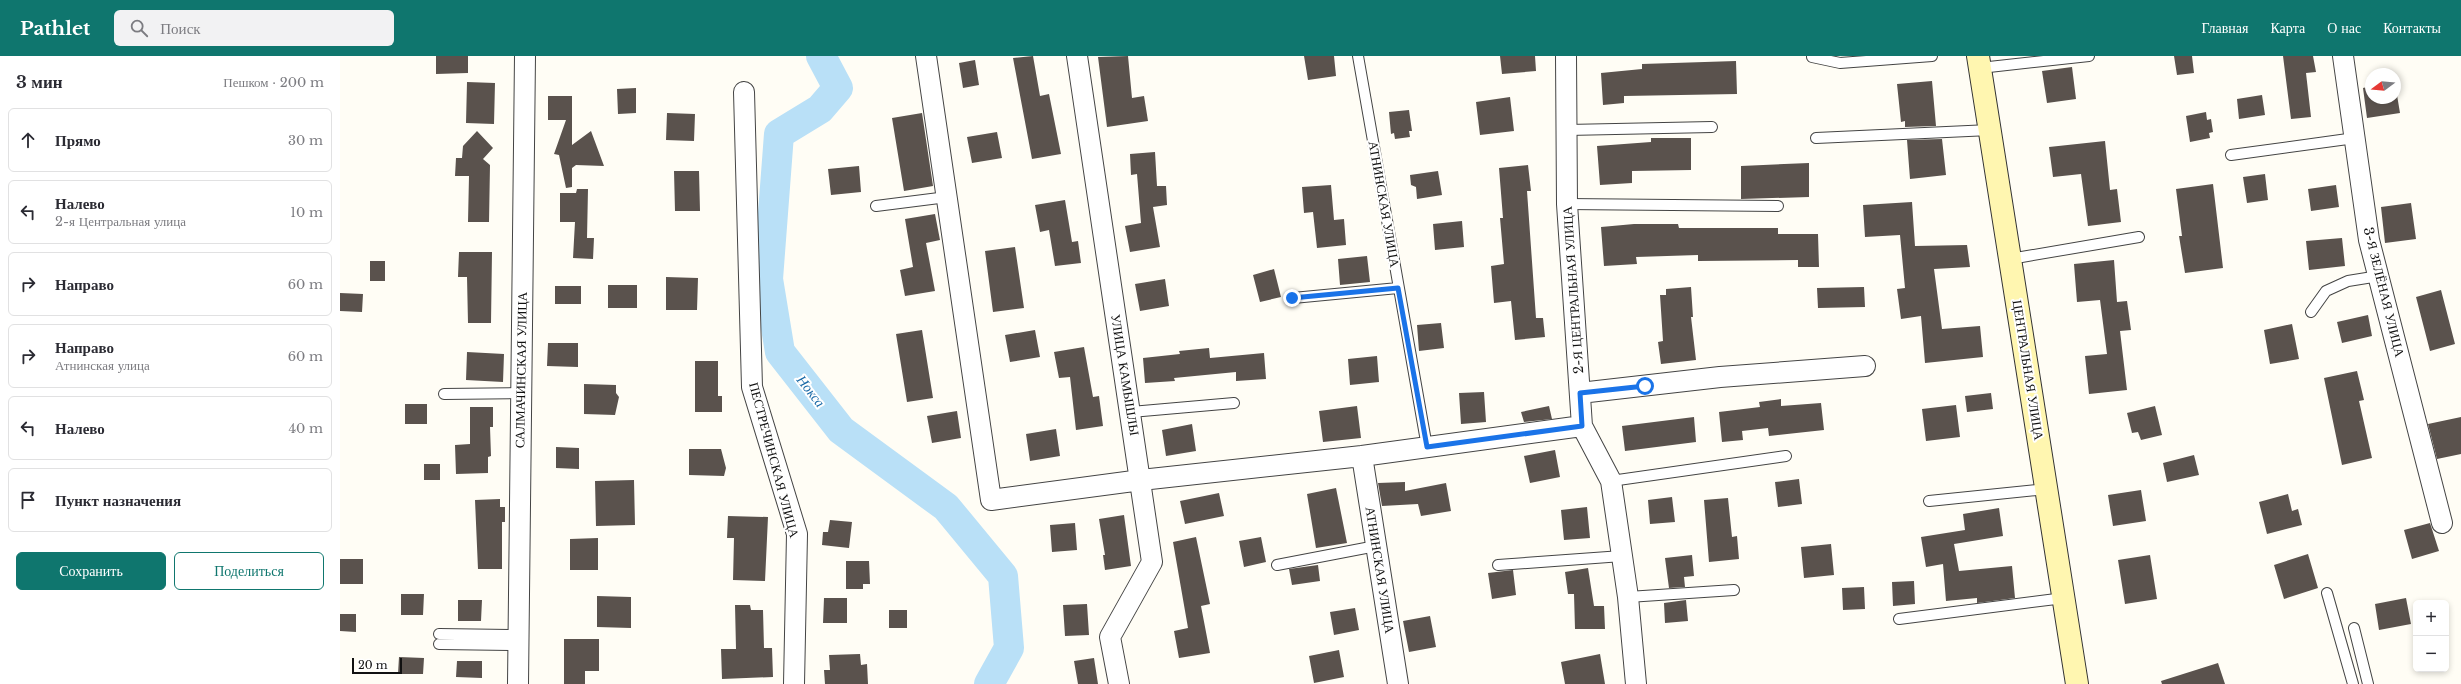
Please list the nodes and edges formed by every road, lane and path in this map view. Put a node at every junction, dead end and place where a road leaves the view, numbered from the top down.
1 (525, 56) edge
2 (926, 56) edge
3 (1077, 56) edge
4 (1358, 56) edge
5 (1566, 56) edge
6 (1932, 56) edge
7 (2089, 56) edge
8 (2343, 56) edge
9 (1812, 57) dead end
10 (1979, 62) edge
11 (744, 92) dead end
12 (1712, 127) dead end
13 (1567, 130) junction
14 (1990, 130) junction
15 (1816, 138) dead end
16 (2355, 138) junction
17 (2230, 155) dead end
18 (946, 197) junction
19 (1567, 204) junction
20 (876, 206) dead end
21 (1778, 206) dead end
22 (2139, 237) dead end
23 (2010, 259) junction
24 (2379, 276) junction
25 (1398, 288) junction
26 (1292, 298) dead end
27 (2311, 312) dead end
28 (1865, 366) dead end
29 (521, 393) junction
30 (1580, 393) junction
31 (444, 394) dead end
32 (1234, 403) dead end
33 (1131, 412) junction
34 (1582, 426) junction
35 (1427, 447) junction
36 (1362, 456) junction
37 (1786, 456) dead end
38 (1141, 480) junction
39 (1610, 481) junction
40 (2047, 488) junction
41 (1929, 501) dead end
42 (2442, 524) dead end
43 (1376, 546) junction
44 (1622, 556) junction
45 (1277, 565) dead end
46 (1498, 566) dead end
47 (1734, 590) dead end
48 (2327, 592) dead end
49 (1628, 597) junction
50 (2064, 598) junction
51 (1899, 619) dead end
52 (2354, 628) dead end
53 (439, 639) dead end
54 (518, 640) junction
55 (518, 684) edge
56 (794, 684) edge
57 (1119, 684) edge
58 (1398, 684) edge
59 (1636, 684) edge
60 (2077, 684) edge
61 (2353, 684) edge
62 (2368, 684) edge

1 - 29 street, САЛМАЧИНСКАЯ УЛИЦА
2 - 18 street
3 - 33 street, УЛИЦА КАМЫШЛЫ
4 - 25 lane, АТНИНСКАЯ УЛИЦА
5 - 13 street, 2-Я ЦЕНТРАЛЬНАЯ УЛИЦА
6 - 9 lane
7 - 10 lane
8 - 16 street, 3-Я ЗЕЛЁНАЯ УЛИЦА
10 - 14 street, ЦЕНТРАЛЬНАЯ УЛИЦА
11 - 56 street, ПЕСТРЕЧИНСКАЯ УЛИЦА
12 - 13 lane
13 - 19 street, 2-Я ЦЕНТРАЛЬНАЯ УЛИЦА
14 - 15 lane
14 - 23 street, ЦЕНТРАЛЬНАЯ УЛИЦА
16 - 17 lane
16 - 24 street, 3-Я ЗЕЛЁНАЯ УЛИЦА
18 - 20 lane
18 - 38 street
19 - 21 lane
19 - 30 street, 2-Я ЦЕНТРАЛЬНАЯ УЛИЦА
22 - 23 lane
23 - 40 street, ЦЕНТРАЛЬНАЯ УЛИЦА
24 - 27 lane
24 - 42 street, 3-Я ЗЕЛЁНАЯ УЛИЦА
25 - 26 lane
25 - 35 lane, АТНИНСКАЯ УЛИЦА
28 - 30 street
29 - 31 lane
29 - 54 street, САЛМАЧИНСКАЯ УЛИЦА
30 - 34 street, 2-Я ЦЕНТРАЛЬНАЯ УЛИЦА
32 - 33 lane
33 - 38 street, УЛИЦА КАМЫШЛЫ
34 - 35 street
34 - 39 street, 2-Я ЦЕНТРАЛЬНАЯ УЛИЦА
35 - 36 street
36 - 38 street
36 - 43 street, АТНИНСКАЯ УЛИЦА
37 - 39 lane
38 - 57 street, УЛИЦА КАМЫШЛЫ
39 - 44 street, 2-Я ЦЕНТРАЛЬНАЯ УЛИЦА
40 - 41 lane
40 - 50 street, ЦЕНТРАЛЬНАЯ УЛИЦА
43 - 45 lane
43 - 58 street, АТНИНСКАЯ УЛИЦА
44 - 46 lane
44 - 49 street, 2-Я ЦЕНТРАЛЬНАЯ УЛИЦА
47 - 49 lane
48 - 61 lane
49 - 59 street, 2-Я ЦЕНТРАЛЬНАЯ УЛИЦА
50 - 51 lane
50 - 60 street, ЦЕНТРАЛЬНАЯ УЛИЦА
52 - 62 lane
53 - 54 lane
54 - 55 street, САЛМАЧИНСКАЯ УЛИЦА

